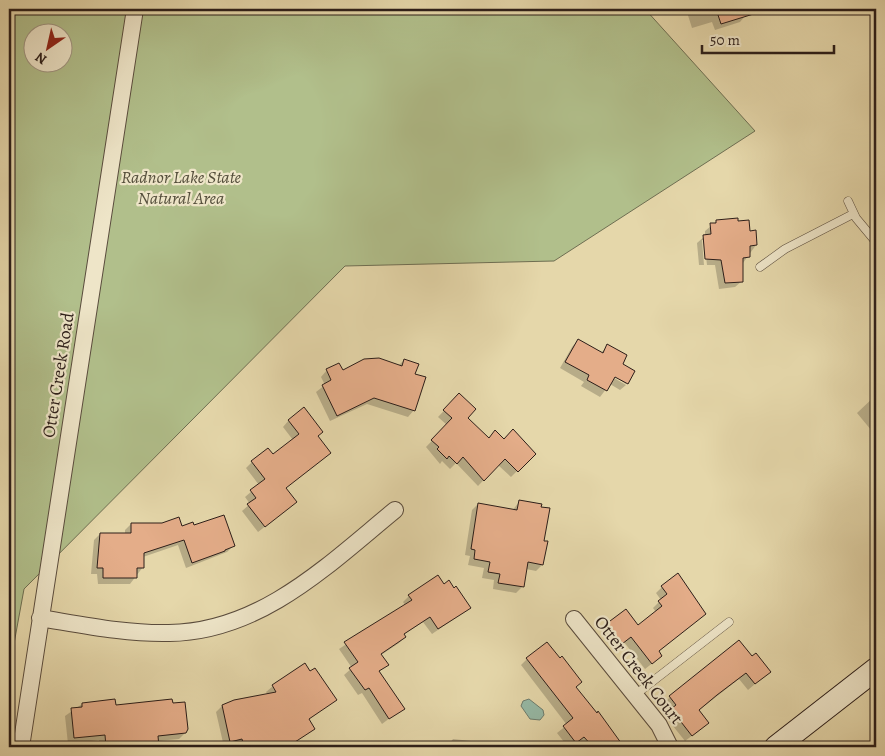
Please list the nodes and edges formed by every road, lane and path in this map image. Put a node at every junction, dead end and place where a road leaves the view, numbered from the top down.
1 (135, 9) edge
2 (848, 201) dead end
3 (853, 214) junction
4 (876, 242) edge
5 (760, 267) dead end
6 (395, 510) dead end
7 (40, 618) junction
8 (574, 619) dead end
9 (729, 622) dead end
10 (876, 669) edge
11 (635, 696) junction
12 (21, 747) edge
13 (670, 747) edge
14 (776, 747) edge

1 - 7 street, Otter Creek Road
2 - 3 lane
3 - 4 lane
3 - 5 lane
6 - 7 street
7 - 12 street, Otter Creek Road
8 - 11 street, Otter Creek Court
9 - 11 lane
10 - 14 main road
11 - 13 street, Otter Creek Court

